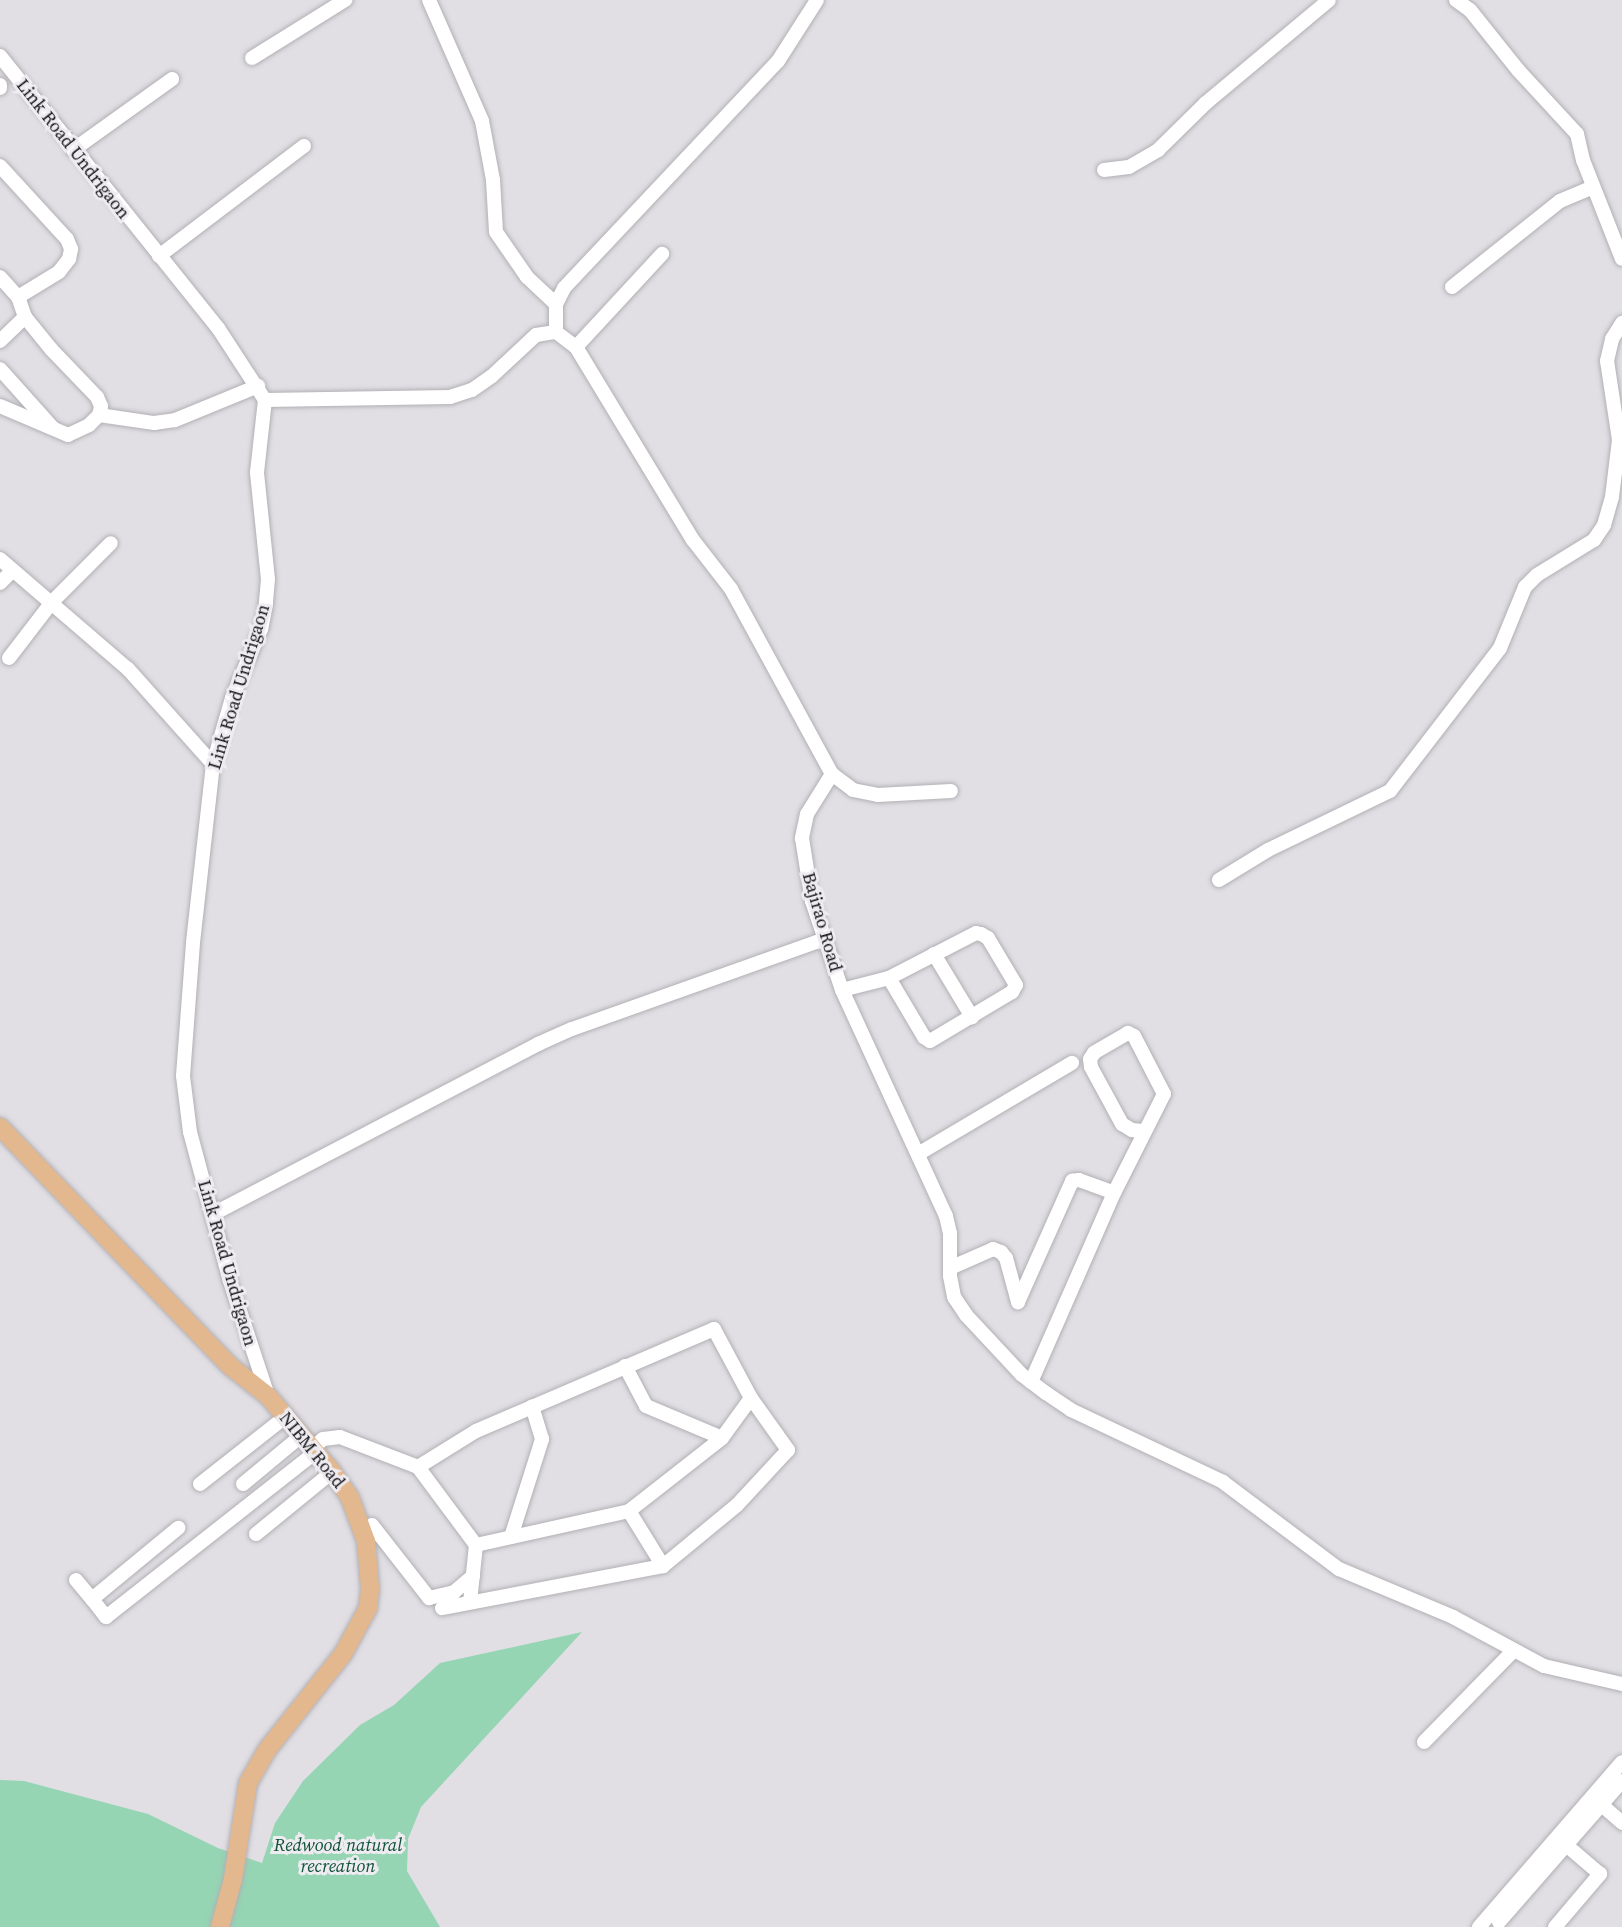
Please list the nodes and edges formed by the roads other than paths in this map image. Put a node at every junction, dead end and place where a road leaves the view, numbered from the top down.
1 (345, 0) edge
2 (429, 0) edge
3 (817, 0) edge
4 (1329, 0) edge
5 (1456, 0) edge
6 (0, 56) edge
7 (252, 58) dead end
8 (172, 79) dead end
9 (304, 146) dead end
10 (74, 150) junction
11 (0, 166) edge
12 (1104, 170) dead end
13 (1593, 187) junction
14 (662, 254) dead end
15 (159, 256) junction
16 (1622, 260) edge
17 (0, 277) edge
18 (1452, 287) dead end
19 (18, 297) junction
20 (556, 304) junction
21 (25, 317) junction
22 (1622, 323) edge
23 (556, 332) junction
24 (0, 341) edge
25 (576, 347) junction
26 (0, 369) edge
27 (258, 386) junction
28 (265, 400) junction
29 (0, 406) edge
30 (99, 415) junction
31 (56, 432) junction
32 (111, 543) dead end
33 (0, 559) edge
34 (13, 570) junction
35 (0, 583) edge
36 (51, 602) junction
37 (9, 658) dead end
38 (213, 764) junction
39 (832, 774) junction
40 (951, 791) dead end
41 (1219, 880) dead end
42 (825, 939) junction
43 (934, 954) junction
44 (889, 978) junction
45 (842, 990) junction
46 (972, 1017) junction
47 (1072, 1063) dead end
48 (0, 1127) edge
49 (1143, 1131) junction
50 (918, 1154) junction
51 (1114, 1193) junction
52 (213, 1214) junction
53 (950, 1268) junction
54 (625, 1366) junction
55 (1031, 1382) junction
56 (268, 1396) junction
57 (751, 1398) junction
58 (531, 1407) junction
59 (285, 1416) junction
60 (722, 1438) junction
61 (310, 1445) junction
62 (418, 1467) junction
63 (332, 1472) junction
64 (200, 1484) dead end
65 (243, 1484) dead end
66 (629, 1511) junction
67 (372, 1525) dead end
68 (178, 1528) dead end
69 (256, 1534) dead end
70 (512, 1537) junction
71 (476, 1545) junction
72 (663, 1566) junction
73 (473, 1576) junction
74 (76, 1580) dead end
75 (92, 1600) junction
76 (470, 1602) junction
77 (442, 1608) dead end
78 (1513, 1651) junction
79 (1622, 1684) edge
80 (1424, 1742) dead end
81 (1622, 1762) edge
82 (1622, 1781) edge
83 (1597, 1801) junction
84 (1622, 1823) edge
85 (1566, 1846) junction
86 (1498, 1921) edge
87 (220, 1927) edge
88 (1479, 1927) edge
89 (1555, 1927) edge

1 - 7 street
2 - 20 street
3 - 20 street
4 - 12 street
5 - 13 street
6 - 10 street, Link Road Undrigaon
8 - 10 street
9 - 15 street
10 - 15 street, Link Road Undrigaon
11 - 19 street
13 - 16 street
13 - 18 street
14 - 25 street
15 - 27 street, Link Road Undrigaon
17 - 19 street
19 - 21 street
20 - 23 street
21 - 24 street
21 - 30 street
22 - 41 street
23 - 25 street
23 - 28 street
25 - 39 street
26 - 31 street
27 - 28 street, Link Road Undrigaon
27 - 30 street
28 - 38 street, Link Road Undrigaon
29 - 31 street
30 - 31 street
32 - 36 street
33 - 34 street
34 - 35 street
34 - 36 street
36 - 37 street
36 - 38 street
38 - 52 street, Link Road Undrigaon
39 - 40 street
39 - 42 street, Bajirao Road
42 - 45 street, Bajirao Road
42 - 52 street
43 - 44 street
43 - 46 street
43 - 46 street
44 - 45 street
44 - 46 street
45 - 50 street, Bajirao Road
47 - 50 street
48 - 56 main road, NIBM Road
49 - 49 street
49 - 51 street
50 - 53 street, Bajirao Road
51 - 53 street
51 - 55 street
52 - 56 street, Link Road Undrigaon
53 - 55 street, Bajirao Road
54 - 57 street
54 - 58 street
54 - 60 street
55 - 78 street, Bajirao Road
56 - 59 main road, NIBM Road
57 - 60 street
57 - 72 street
58 - 62 street
58 - 70 street
59 - 61 main road, NIBM Road
59 - 64 street
60 - 66 street
61 - 62 street
61 - 63 main road, NIBM Road
61 - 65 street
61 - 75 street
62 - 71 street
63 - 69 street
63 - 87 main road, NIBM Road
66 - 70 street
66 - 72 street
67 - 73 street
68 - 75 street
70 - 71 street
71 - 73 street
72 - 76 street
73 - 76 street
74 - 75 street
76 - 77 street
78 - 79 street, Bajirao Road
78 - 80 street
81 - 83 street
82 - 83 street
83 - 84 street
83 - 85 street
83 - 86 street
85 - 86 street
85 - 89 street
86 - 88 street

